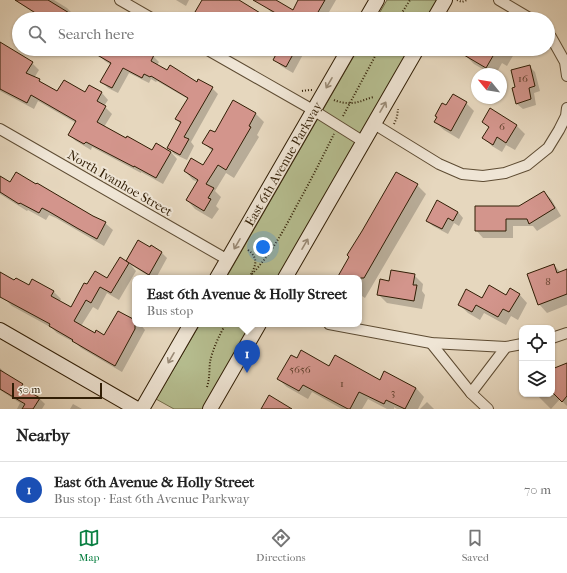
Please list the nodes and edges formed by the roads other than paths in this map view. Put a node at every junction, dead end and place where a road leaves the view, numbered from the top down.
1 (120, 0) edge
2 (377, 0) edge
3 (445, 0) edge
4 (499, 0) edge
5 (141, 12) edge
6 (370, 12) edge
7 (438, 12) edge
8 (519, 12) edge
9 (555, 43) edge
10 (218, 56) edge
11 (345, 56) edge
12 (413, 56) edge
13 (567, 76) edge
14 (567, 108) edge
15 (313, 110) junction
16 (374, 124) junction
17 (0, 129) edge
18 (364, 142) junction
19 (228, 260) junction
20 (219, 275) edge
21 (287, 275) edge
22 (189, 327) edge
23 (257, 327) edge
24 (346, 327) edge
25 (0, 330) edge
26 (567, 333) edge
27 (555, 337) edge
28 (431, 342) junction
29 (519, 345) edge
30 (506, 347) junction
31 (471, 393) junction
32 (137, 409) edge
33 (142, 409) edge
34 (210, 409) edge
35 (488, 409) edge

1 - 5 street
2 - 6 main road
3 - 7 main road
4 - 8 street
9 - 13 street
10 - 15 street
11 -> 15 main road, East 6th Avenue Parkway
16 -> 12 main road
14 - 16 street
15 - 18 street
15 -> 19 main road, East 6th Avenue Parkway
16 - 18 main road
17 - 19 street, North Ivanhoe Street
21 -> 18 main road
19 - 20 main road, East 6th Avenue Parkway
22 -> 33 main road
23 - 34 main road
24 - 28 street
25 - 32 main road
26 - 27 street
28 - 30 street
28 - 31 street
29 - 30 street
30 - 31 street
31 - 35 street

